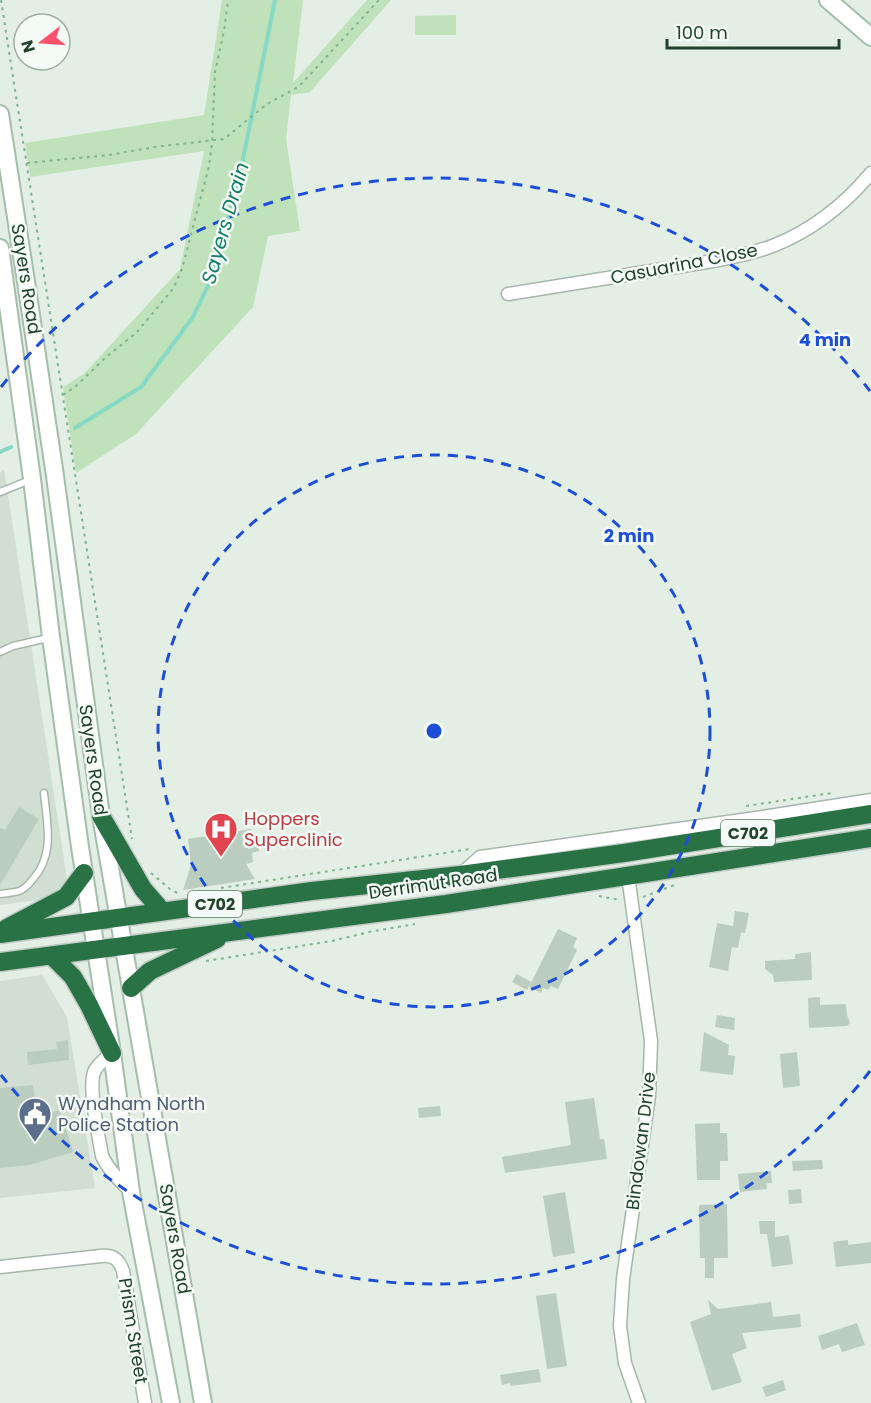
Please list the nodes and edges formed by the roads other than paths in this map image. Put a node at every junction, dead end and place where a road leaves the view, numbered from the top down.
1 (828, 0) edge
2 (871, 37) edge
3 (0, 114) edge
4 (871, 173) edge
5 (0, 248) edge
6 (2, 283) edge
7 (27, 288) junction
8 (508, 294) dead end
9 (4, 301) edge
10 (32, 479) junction
11 (0, 492) edge
12 (76, 632) junction
13 (51, 637) junction
14 (0, 652) edge
15 (44, 794) dead end
16 (871, 800) edge
17 (871, 814) edge
18 (101, 816) junction
19 (770, 816) junction
20 (759, 831) junction
21 (871, 838) edge
22 (788, 851) junction
23 (624, 852) junction
24 (84, 873) junction
25 (460, 875) junction
26 (628, 876) junction
27 (0, 894) edge
28 (162, 911) junction
29 (119, 917) junction
30 (92, 921) junction
31 (232, 932) junction
32 (0, 933) edge
33 (124, 946) junction
34 (96, 951) junction
35 (52, 956) junction
36 (0, 962) edge
37 (131, 988) junction
38 (112, 1053) junction
39 (131, 1191) junction
40 (0, 1267) edge
41 (145, 1403) edge
42 (171, 1403) edge
43 (203, 1403) edge
44 (639, 1403) edge

1 - 2 main road
3 - 7 main road, Sayers Road
4 - 8 street, Casuarina Close
5 - 6 main road, Sayers Road
6 - 7 street
6 - 9 main road, Sayers Road
7 - 9 street
7 - 12 main road, Sayers Road
9 - 10 main road, Sayers Road
10 - 11 lane
10 - 13 main road, Sayers Road
12 - 13 main road
12 - 18 main road, Sayers Road
13 - 14 lane
13 - 24 main road, Sayers Road
15 - 27 lane
16 - 19 street
17 - 20 highway, Derrimut Road / C702
18 - 28 highway
18 - 29 main road, Sayers Road
19 - 20 street
19 - 25 street
20 - 22 highway
20 - 23 highway, Derrimut Road / C702
21 - 22 highway, Derrimut Road / C702
22 - 26 highway, Derrimut Road / C702
23 - 25 highway, Derrimut Road / C702
23 - 26 highway
24 - 30 main road, Sayers Road
24 - 32 highway
25 - 28 highway, Derrimut Road / C702
26 - 31 highway, Derrimut Road / C702
26 - 44 street, Bindowan Drive
28 - 29 highway, Derrimut Road / C702
29 - 30 highway, Derrimut Road / C702
29 - 33 main road, Sayers Road
30 - 32 highway, Derrimut Road / C702
30 - 34 main road, Sayers Road
31 - 33 highway, Derrimut Road / C702
31 - 37 highway
33 - 34 highway, Derrimut Road / C702
33 - 37 main road, Sayers Road
34 - 35 highway, Derrimut Road / C702
34 - 38 main road, Sayers Road
35 - 36 highway, Derrimut Road / C702
35 - 38 highway
37 - 43 main road, Sayers Road
38 - 39 main road, Sayers Road
38 - 39 street
39 - 42 main road, Sayers Road
40 - 41 street, Prism Street

